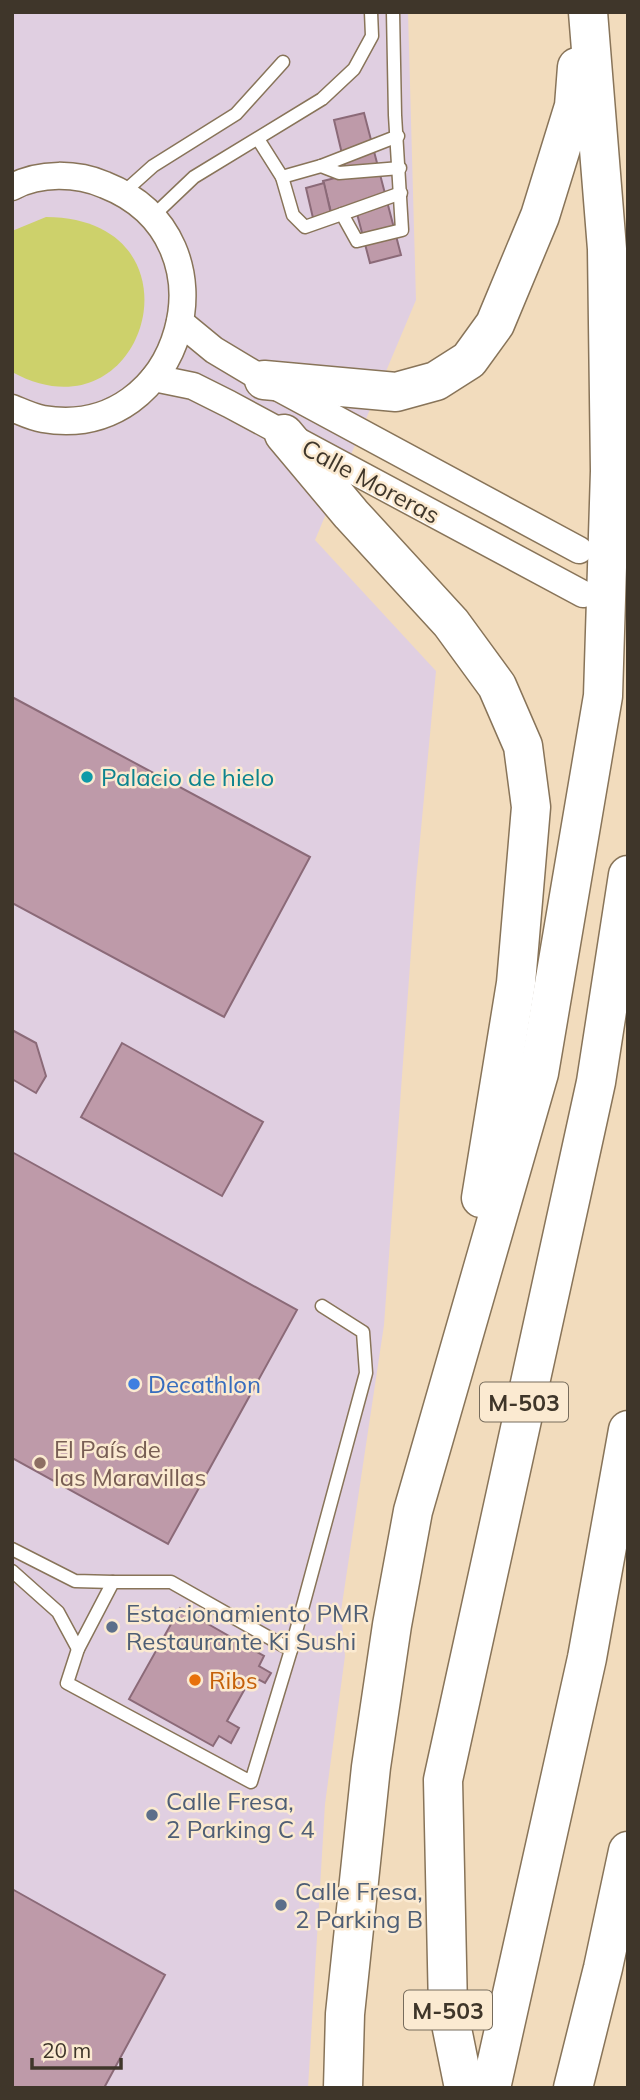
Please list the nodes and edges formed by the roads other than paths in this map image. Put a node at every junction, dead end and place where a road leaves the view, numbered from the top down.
1 (371, 12) edge
2 (393, 12) edge
3 (582, 12) edge
4 (588, 12) edge
5 (283, 62) dead end
6 (398, 136) junction
7 (258, 139) junction
8 (321, 166) junction
9 (400, 168) junction
10 (282, 177) junction
11 (12, 187) edge
12 (124, 192) junction
13 (401, 193) junction
14 (342, 214) junction
15 (153, 216) junction
16 (180, 322) junction
17 (155, 378) junction
18 (264, 380) junction
19 (12, 408) edge
20 (284, 434) junction
21 (579, 550) dead end
22 (583, 594) dead end
23 (628, 875) edge
24 (322, 1306) dead end
25 (452, 1370) junction
26 (628, 1430) edge
27 (12, 1549) edge
28 (12, 1571) edge
29 (113, 1581) junction
30 (78, 1649) junction
31 (291, 1650) junction
32 (628, 1851) edge
33 (358, 1907) junction
34 (345, 2014) junction
35 (331, 2088) edge
36 (343, 2088) edge
37 (360, 2088) edge
38 (464, 2088) edge
39 (491, 2088) edge
40 (573, 2088) edge

1 - 7 lane
2 - 6 lane
3 - 18 highway
4 - 25 highway
5 - 12 lane
6 - 8 lane
6 - 9 lane
7 - 10 lane
7 - 15 lane
8 - 9 lane
8 - 10 lane
9 - 13 lane
10 - 14 lane
11 - 12 street
12 - 15 street
13 - 14 lane
13 - 14 lane
15 - 16 street
16 - 17 street
16 - 18 street, Calle Moreras
17 - 19 street
17 - 20 street, Calle Moreras
18 - 21 street, Calle Moreras
20 - 22 street, Calle Moreras
20 - 25 highway
23 - 38 highway, M-503
24 - 31 lane
25 - 33 highway
26 - 39 highway
27 - 29 lane
28 - 30 lane
29 - 30 lane
29 - 31 lane
30 - 31 lane
32 - 40 highway
33 - 34 highway
33 - 37 highway
34 - 35 lane
34 - 36 highway

